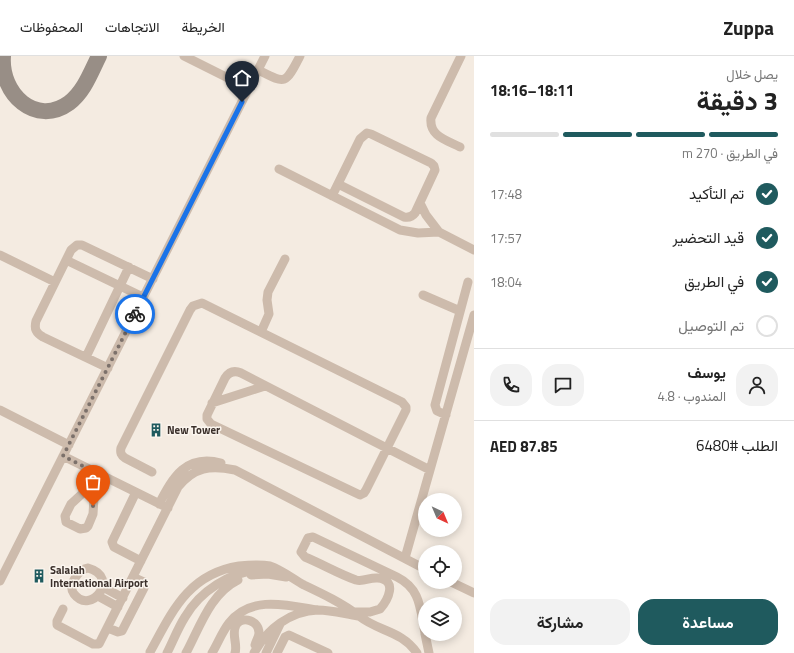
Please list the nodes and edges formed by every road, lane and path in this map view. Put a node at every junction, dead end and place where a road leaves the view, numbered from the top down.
1 (184, 56) edge
2 (265, 56) edge
3 (300, 56) edge
4 (462, 56) edge
5 (258, 70) junction
6 (248, 88) junction
7 (460, 147) dead end
8 (279, 169) dead end
9 (338, 184) junction
10 (332, 196) junction
11 (420, 202) junction
12 (439, 232) junction
13 (474, 250) edge
14 (0, 254) edge
15 (285, 259) dead end
16 (66, 260) junction
17 (129, 267) junction
18 (153, 279) junction
19 (55, 282) junction
20 (468, 282) dead end
21 (120, 286) junction
22 (423, 295) dead end
23 (143, 297) junction
24 (460, 311) junction
25 (474, 315) edge
26 (261, 332) junction
27 (86, 357) junction
28 (108, 368) junction
29 (265, 386) junction
30 (212, 404) junction
31 (0, 410) edge
32 (446, 415) junction
33 (69, 445) junction
34 (387, 448) junction
35 (63, 456) junction
36 (235, 470) junction
37 (430, 470) junction
38 (94, 471) junction
39 (152, 472) dead end
40 (105, 477) junction
41 (136, 492) junction
42 (81, 496) junction
43 (93, 502) junction
44 (159, 504) junction
45 (168, 508) junction
46 (405, 558) junction
47 (142, 561) junction
48 (418, 565) edge
49 (246, 574) junction
50 (287, 576) junction
51 (133, 577) junction
52 (0, 581) edge
53 (103, 587) junction
54 (462, 587) edge
55 (474, 593) edge
56 (98, 596) junction
57 (123, 598) junction
58 (418, 602) edge
59 (118, 607) junction
60 (62, 609) dead end
61 (317, 610) junction
62 (357, 614) junction
63 (282, 621) junction
64 (108, 628) junction
65 (427, 641) edge
66 (279, 649) edge
67 (150, 652) edge
68 (167, 653) edge
69 (186, 653) edge
70 (212, 653) edge
71 (234, 653) edge
72 (253, 653) edge
73 (266, 653) edge
74 (328, 653) edge
75 (417, 653) edge
76 (429, 653) edge

1 - 6 street
2 - 5 street
3 - 5 street
4 - 7 street
5 - 6 street
6 - 18 street
8 - 10 street
9 - 10 street
9 - 11 street
9 - 11 street
10 - 12 street
11 - 12 street
12 - 13 street
14 - 19 street
15 - 26 street
16 - 17 street
16 - 19 street
16 - 21 street
17 - 18 street
17 - 21 street
18 - 23 street
19 - 27 street
20 - 24 street
21 - 23 street
21 - 27 street
22 - 24 street
23 - 28 street
24 - 32 street
25 - 32 street
26 - 34 street
26 - 39 street
27 - 28 street
28 - 33 street
29 - 30 street
29 - 30 street
29 - 34 street
30 - 34 street
31 - 33 street
32 - 37 street
33 - 35 street
34 - 37 street
35 - 38 street
35 - 52 street
36 - 44 street
36 - 45 street
36 - 46 street
37 - 46 street
38 - 40 street
38 - 42 street
40 - 41 street
40 - 43 street
41 - 44 street
41 - 47 street
42 - 43 street
42 - 43 street
44 - 45 street
45 - 47 street
46 - 48 street
47 - 51 street
49 - 50 street
49 - 68 street
49 - 69 street
50 - 62 street
50 - 67 street
51 - 57 street
51 - 64 street
53 - 56 street
53 - 56 street
53 - 57 street
54 - 55 street
56 - 59 street
57 - 59 street
58 - 62 street
59 - 64 street
60 - 64 street
61 - 62 street
61 - 63 street
61 - 70 street
62 - 75 street
63 - 72 street
63 - 73 street
65 - 76 street
66 - 74 street
71 - 72 street

